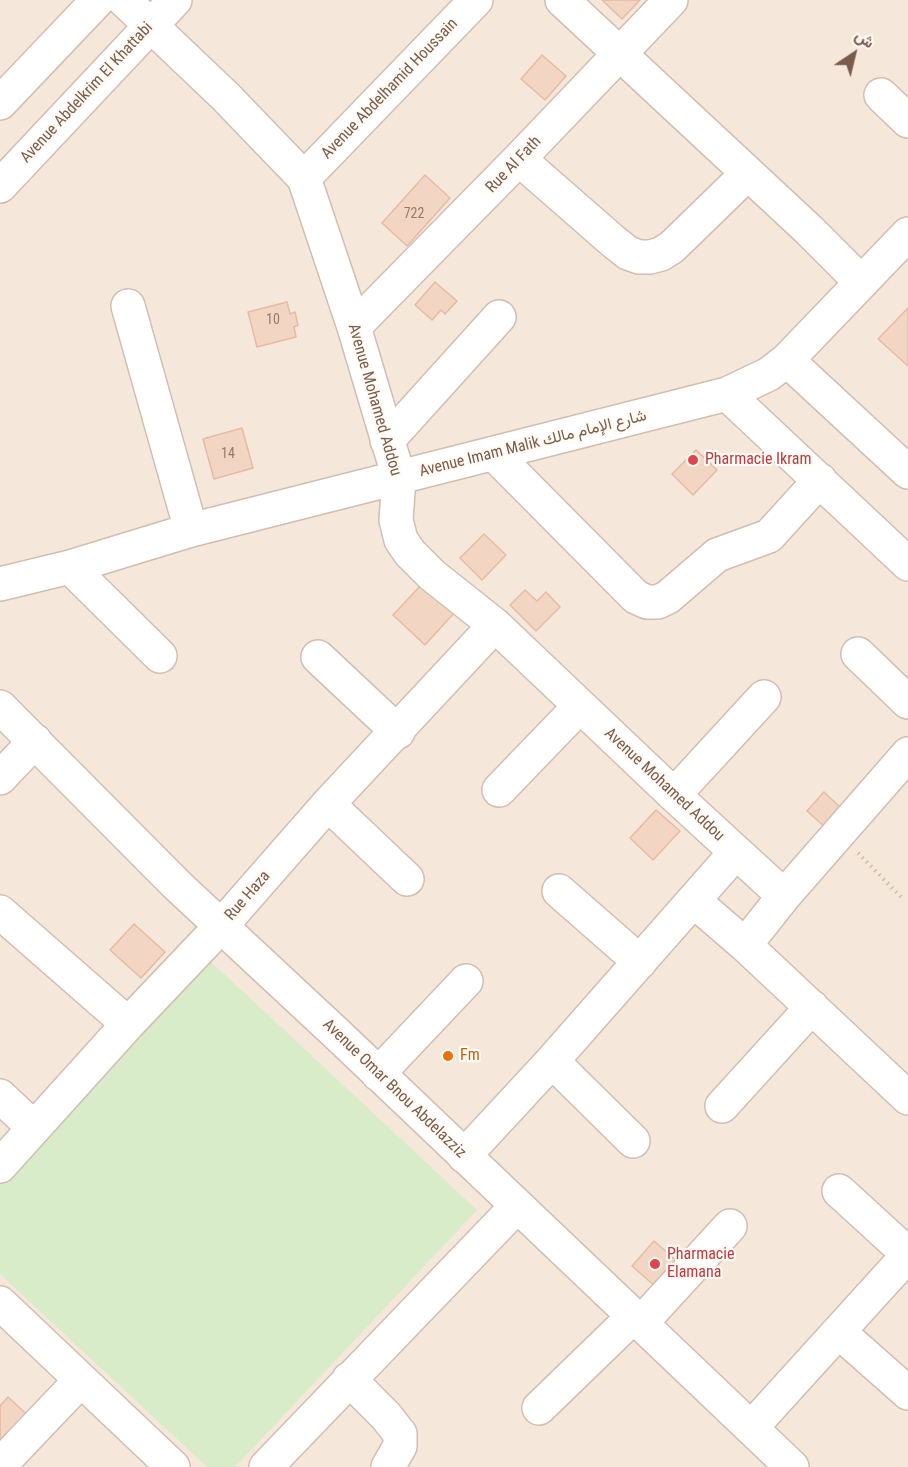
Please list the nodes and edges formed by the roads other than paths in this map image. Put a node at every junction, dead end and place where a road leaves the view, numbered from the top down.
1 (98, 0) edge
2 (124, 0) edge
3 (175, 0) edge
4 (476, 0) edge
5 (562, 0) edge
6 (671, 0) edge
7 (150, 27) junction
8 (620, 55) junction
9 (881, 95) dead end
10 (0, 103) edge
11 (908, 121) edge
12 (519, 159) junction
13 (747, 174) junction
14 (304, 178) junction
15 (0, 186) edge
16 (908, 234) edge
17 (861, 282) junction
18 (128, 306) dead end
19 (499, 317) dead end
20 (354, 327) junction
21 (788, 360) junction
22 (727, 394) junction
23 (387, 441) junction
24 (494, 454) junction
25 (908, 472) edge
26 (399, 478) junction
27 (820, 480) junction
28 (191, 530) junction
29 (908, 564) edge
30 (70, 567) junction
31 (0, 584) edge
32 (495, 625) junction
33 (858, 654) dead end
34 (160, 656) dead end
35 (318, 657) dead end
36 (764, 697) dead end
37 (908, 702) edge
38 (580, 706) junction
39 (0, 707) edge
40 (398, 732) junction
41 (34, 741) junction
42 (908, 754) edge
43 (0, 778) edge
44 (499, 790) dead end
45 (674, 795) junction
46 (328, 804) junction
47 (736, 852) junction
48 (407, 879) dead end
49 (559, 891) dead end
50 (784, 896) junction
51 (694, 900) junction
52 (0, 912) edge
53 (222, 925) junction
54 (745, 945) junction
55 (640, 962) junction
56 (466, 981) dead end
57 (812, 1007) junction
58 (128, 1024) junction
59 (552, 1061) junction
60 (378, 1074) junction
61 (0, 1096) edge
62 (908, 1098) edge
63 (722, 1106) dead end
64 (34, 1128) junction
65 (633, 1141) dead end
66 (464, 1156) junction
67 (0, 1166) edge
68 (839, 1191) dead end
69 (517, 1206) junction
70 (730, 1226) dead end
71 (908, 1254) edge
72 (0, 1304) edge
73 (638, 1319) junction
74 (838, 1332) junction
75 (350, 1379) junction
76 (80, 1381) junction
77 (908, 1393) edge
78 (539, 1408) dead end
79 (751, 1428) junction
80 (0, 1465) edge
81 (173, 1467) edge
82 (266, 1467) edge
83 (388, 1467) edge
84 (792, 1467) edge

1 - 10 street
2 - 7 street, Avenue Mohamed Addou
3 - 7 street, Avenue Abdelkrim El Khattabi
4 - 14 street, Avenue Abdelhamid Houssain
5 - 8 street
6 - 8 street, Rue Al Fath
7 - 14 street, Avenue Mohamed Addou
7 - 15 street, Avenue Abdelkrim El Khattabi
8 - 12 street, Rue Al Fath
8 - 13 street
9 - 11 street
12 - 13 street
12 - 20 street, Rue Al Fath
13 - 17 street
14 - 20 street, Avenue Mohamed Addou
16 - 17 street, Avenue Imam Malik شارع الإمام مالك
17 - 21 street, Avenue Imam Malik شارع الإمام مالك
18 - 28 street
19 - 23 street
20 - 23 street, Avenue Mohamed Addou
21 - 22 street, Avenue Imam Malik شارع الإمام مالك
21 - 25 street
22 - 24 street, Avenue Imam Malik شارع الإمام مالك
22 - 27 street
23 - 26 street, Avenue Mohamed Addou
24 - 26 street, Avenue Imam Malik شارع الإمام مالك
24 - 27 street
26 - 28 street, Avenue Imam Malik شارع الإمام مالك
26 - 32 street, Avenue Mohamed Addou
27 - 29 street
28 - 30 street, Avenue Imam Malik شارع الإمام مالك
30 - 31 street, Avenue Imam Malik شارع الإمام مالك
30 - 34 street
32 - 38 street, Avenue Mohamed Addou
32 - 40 street, Rue Haza
33 - 37 street
35 - 40 street
36 - 45 street
38 - 44 street
38 - 45 street, Avenue Mohamed Addou
39 - 41 street, Avenue Omar Bnou Abdelazziz
40 - 46 street, Rue Haza
41 - 43 street
41 - 53 street, Avenue Omar Bnou Abdelazziz
42 - 50 street
45 - 47 street, Avenue Mohamed Addou
46 - 48 street
46 - 53 street, Rue Haza
47 - 50 street, Avenue Mohamed Addou
47 - 51 street
49 - 55 street
50 - 54 street
51 - 54 street
51 - 55 street
52 - 58 street
53 - 58 street, Rue Haza
53 - 60 street, Avenue Omar Bnou Abdelazziz
54 - 57 street
55 - 59 street
56 - 60 street
57 - 62 street
57 - 63 street
58 - 64 street, Rue Haza
59 - 65 street
59 - 66 street
60 - 66 street, Avenue Omar Bnou Abdelazziz
61 - 64 street
64 - 67 street, Rue Haza
66 - 69 street, Avenue Omar Bnou Abdelazziz
68 - 71 street
69 - 73 street, Avenue Omar Bnou Abdelazziz
69 - 75 street
70 - 73 street
71 - 74 street
72 - 76 street
73 - 78 street
73 - 79 street, Avenue Omar Bnou Abdelazziz
74 - 77 street
74 - 79 street
75 - 82 street
75 - 83 street
76 - 80 street
76 - 81 street
79 - 84 street, Avenue Omar Bnou Abdelazziz

